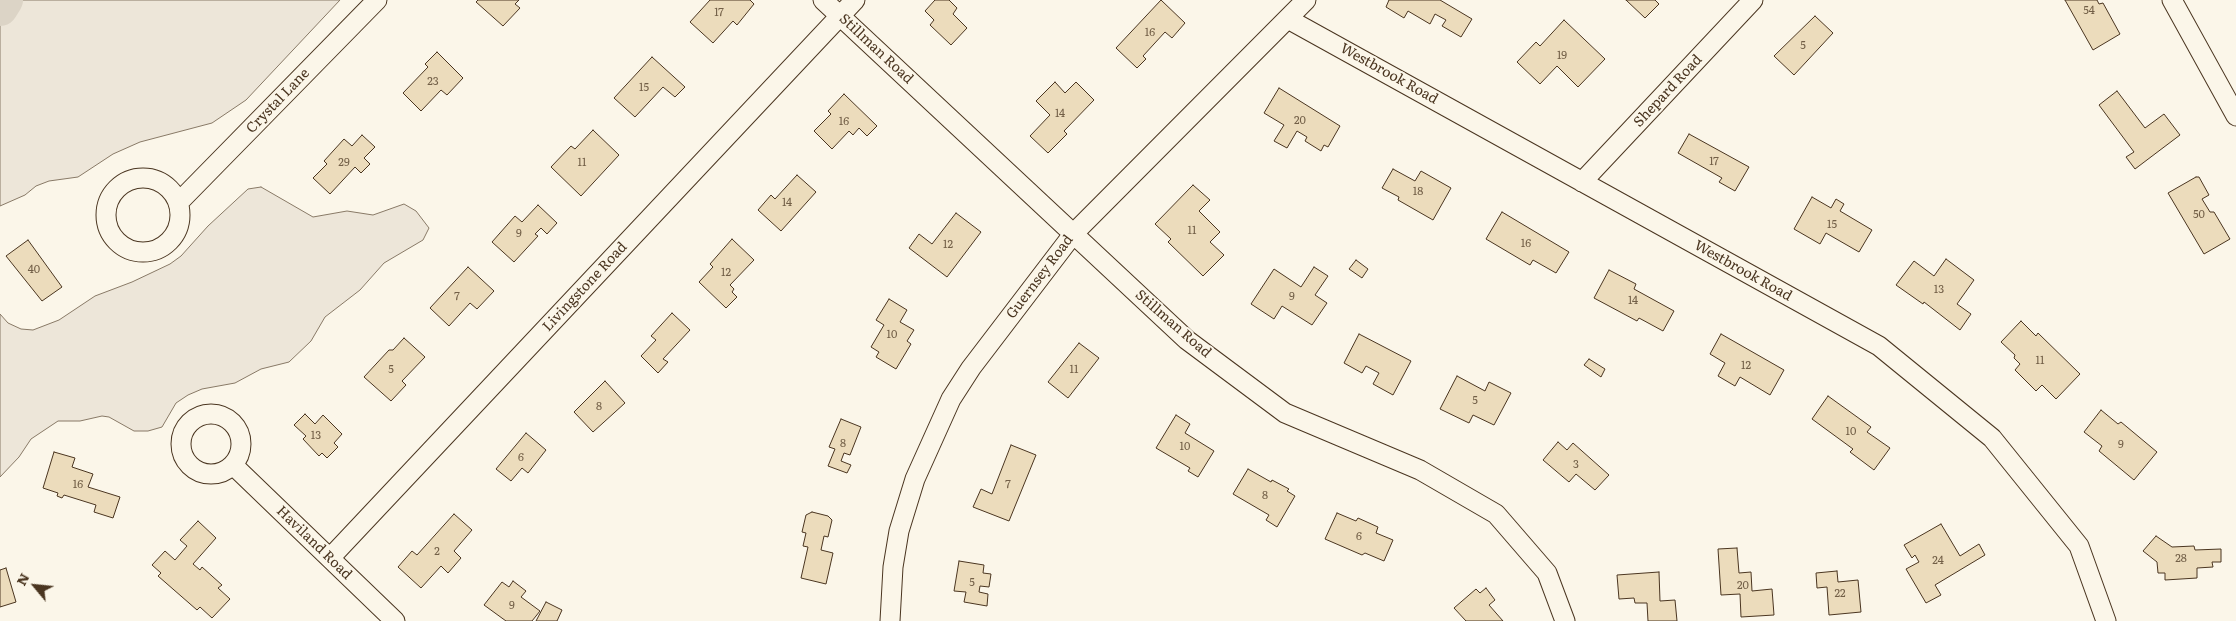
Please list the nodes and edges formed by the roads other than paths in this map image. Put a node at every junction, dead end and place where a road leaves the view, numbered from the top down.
1 (377, 0) edge
2 (823, 0) edge
3 (854, 0) edge
4 (1306, 0) edge
5 (1753, 0) edge
6 (2172, 0) edge
7 (840, 16) junction
8 (1288, 19) junction
9 (2236, 116) edge
10 (1582, 182) junction
11 (178, 203) dead end
12 (1074, 233) junction
13 (233, 465) dead end
14 (330, 558) junction
15 (395, 621) edge
16 (890, 621) edge
17 (1565, 621) edge
18 (2106, 621) edge

1 - 11 street, Crystal Lane
2 - 7 street, Stillman Road
3 - 7 street, Livingstone Road
4 - 8 street, Guernsey Road
5 - 10 street, Shepard Road
6 - 9 street
7 - 12 street, Stillman Road
7 - 14 street, Livingstone Road
8 - 10 street, Westbrook Road
8 - 12 street, Guernsey Road
10 - 18 street, Westbrook Road
12 - 16 street, Guernsey Road
12 - 17 street, Stillman Road
13 - 14 street, Haviland Road
14 - 15 street, Haviland Road

